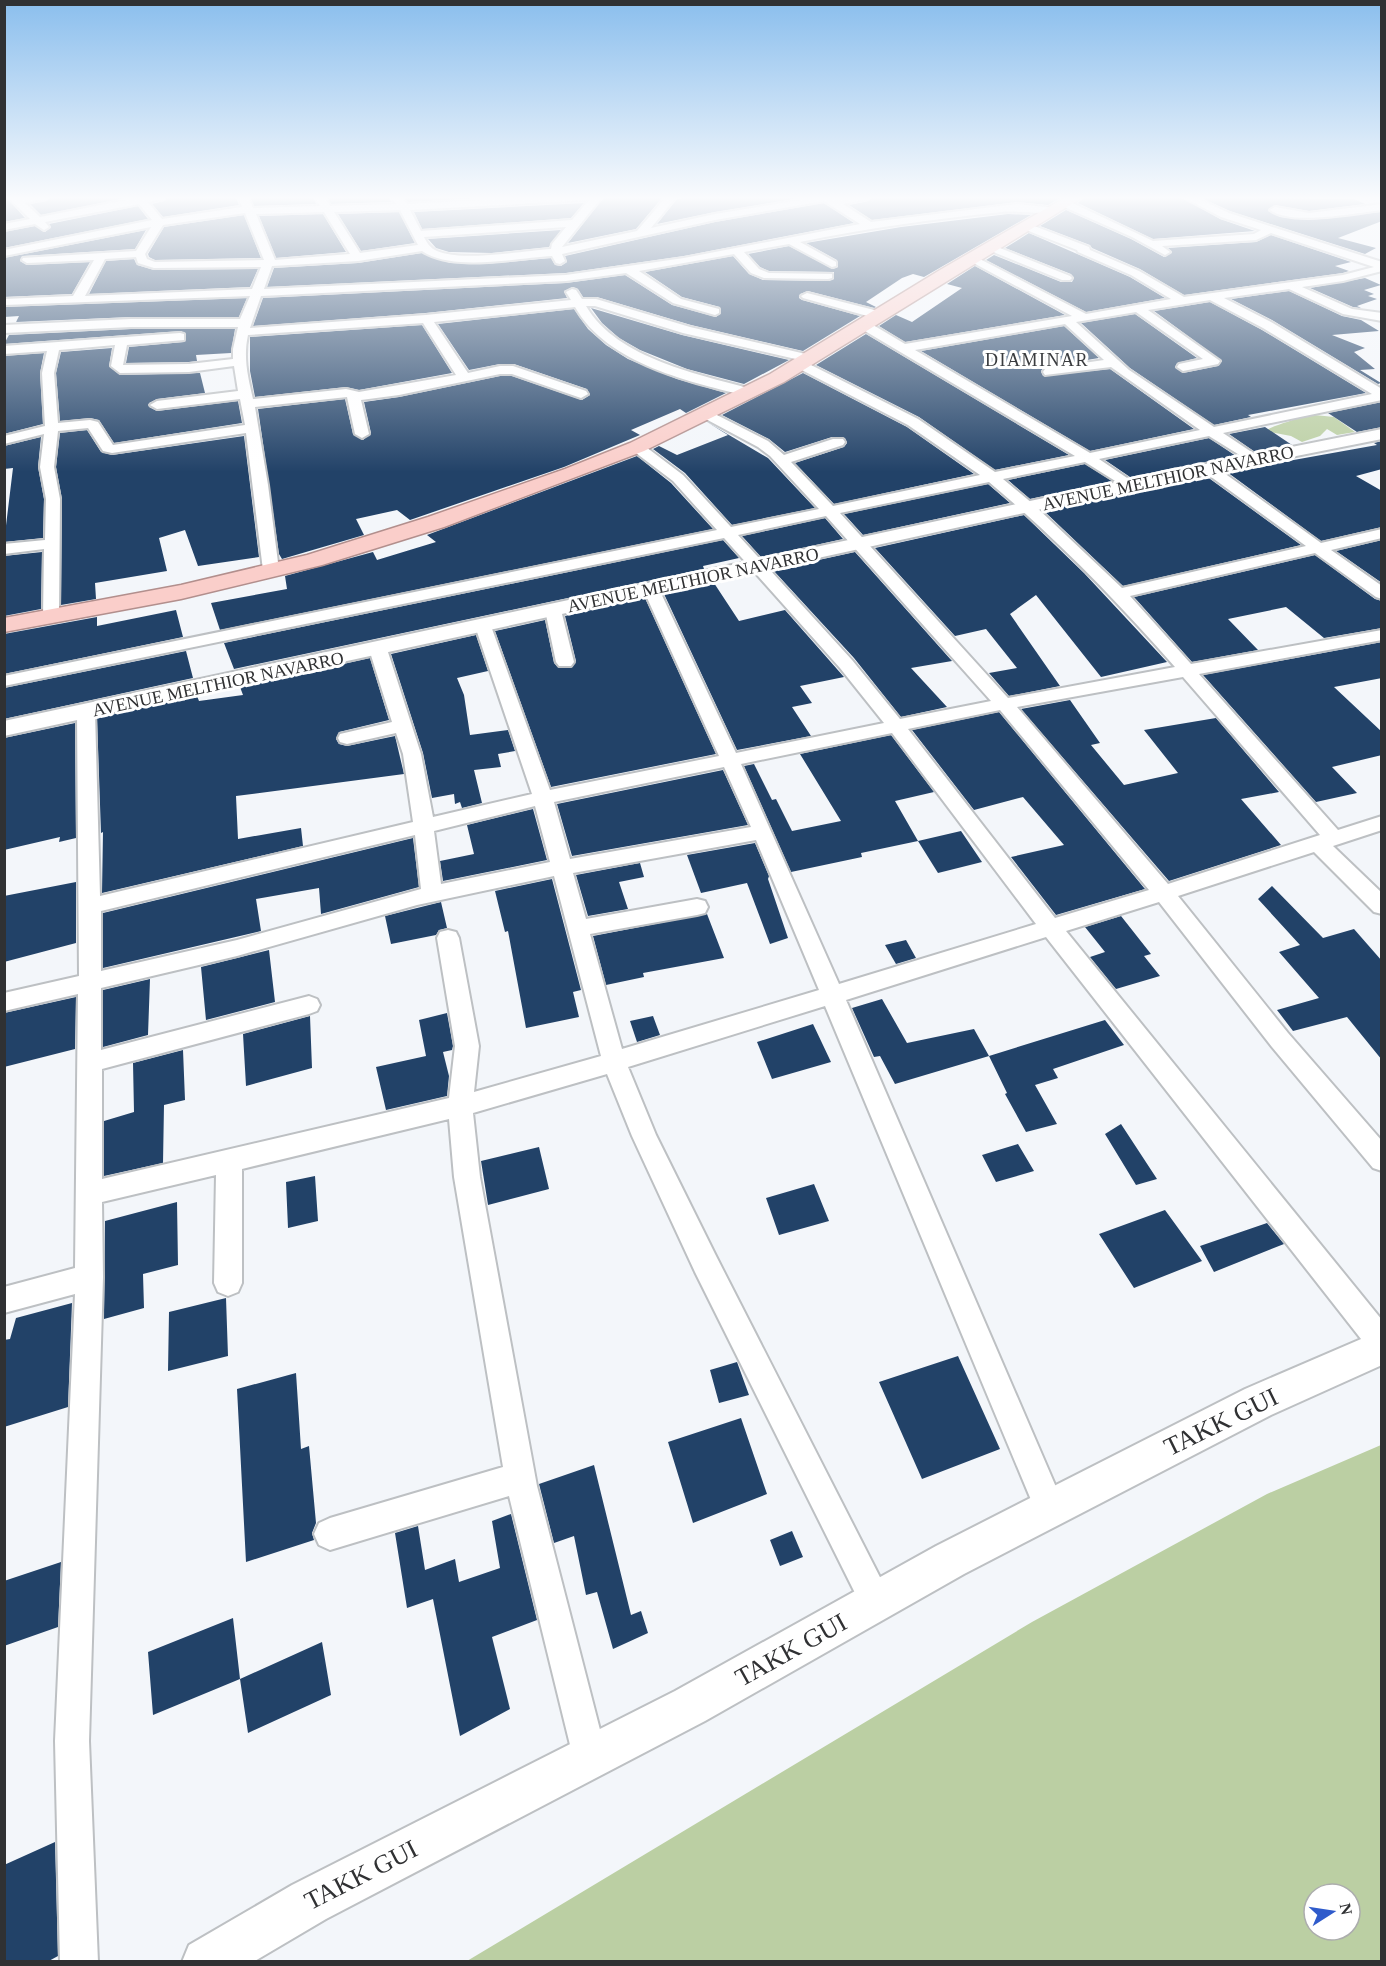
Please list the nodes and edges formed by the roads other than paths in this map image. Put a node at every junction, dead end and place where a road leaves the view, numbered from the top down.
1 (83, 289) edge
2 (258, 289) edge
3 (282, 289) edge
4 (570, 289) edge
5 (658, 289) edge
6 (922, 289) edge
7 (1030, 289) edge
8 (1161, 289) edge
9 (1263, 289) edge
10 (1296, 289) edge
11 (256, 293) junction
12 (807, 296) dead end
13 (1212, 296) junction
14 (78, 298) junction
15 (1182, 301) junction
16 (4, 302) edge
17 (576, 302) junction
18 (1139, 309) junction
19 (715, 311) dead end
20 (636, 313) junction
21 (1382, 317) edge
22 (1085, 318) junction
23 (426, 319) junction
24 (871, 320) junction
25 (604, 321) junction
26 (1068, 321) junction
27 (57, 326) junction
28 (4, 329) edge
29 (243, 330) junction
30 (122, 341) junction
31 (52, 346) junction
32 (903, 348) junction
33 (4, 350) edge
34 (805, 362) junction
35 (239, 363) junction
36 (1113, 363) junction
37 (1183, 367) dead end
38 (1049, 372) dead end
39 (464, 377) junction
40 (751, 393) junction
41 (581, 394) dead end
42 (1382, 395) edge
43 (354, 397) junction
44 (246, 399) junction
45 (157, 405) dead end
46 (706, 414) junction
47 (52, 428) junction
48 (252, 428) junction
49 (1211, 430) junction
50 (362, 434) dead end
51 (1382, 434) edge
52 (4, 440) edge
53 (838, 442) dead end
54 (637, 447) junction
55 (1087, 457) junction
56 (782, 460) junction
57 (1254, 460) junction
58 (1208, 468) junction
59 (992, 477) junction
60 (1128, 486) junction
61 (1028, 507) junction
62 (831, 511) junction
63 (726, 532) junction
64 (1382, 532) edge
65 (51, 544) junction
66 (860, 544) junction
67 (1318, 548) junction
68 (4, 549) edge
69 (756, 567) junction
70 (272, 570) junction
71 (651, 589) junction
72 (1119, 594) junction
73 (1382, 594) edge
74 (554, 610) junction
75 (51, 617) junction
76 (4, 625) edge
77 (483, 626) junction
78 (1382, 635) edge
79 (378, 649) junction
80 (565, 662) dead end
81 (1186, 669) junction
82 (4, 681) edge
83 (1004, 704) junction
84 (86, 712) junction
85 (401, 726) junction
86 (896, 726) junction
87 (4, 729) edge
88 (347, 738) dead end
89 (732, 760) junction
90 (543, 798) junction
91 (1382, 823) edge
92 (424, 826) junction
93 (764, 832) junction
94 (1327, 842) junction
95 (563, 867) junction
96 (1164, 893) junction
97 (432, 894) junction
98 (90, 906) junction
99 (1382, 906) edge
100 (697, 907) dead end
101 (1050, 927) junction
102 (579, 928) junction
103 (448, 938) dead end
104 (89, 982) junction
105 (831, 994) junction
106 (4, 1002) edge
107 (309, 1005) dead end
108 (614, 1062) junction
109 (89, 1063) junction
110 (460, 1106) junction
111 (1382, 1160) edge
112 (229, 1161) junction
113 (88, 1194) junction
114 (89, 1276) junction
115 (228, 1283) dead end
116 (4, 1300) edge
117 (1382, 1345) edge
118 (520, 1477) junction
119 (1050, 1508) junction
120 (330, 1534) dead end
121 (876, 1602) junction
122 (590, 1757) junction
123 (79, 1962) edge
124 (206, 1962) edge

1 - 14 street
2 - 11 street
3 - 11 street
4 - 17 street
5 - 19 street
6 - 24 highway
7 - 22 street
8 - 15 street
9 - 13 street
10 - 21 street
11 - 14 street
11 - 29 street
12 - 24 street
13 - 15 street
13 - 42 street
14 - 16 street
15 - 18 street
17 - 20 street
17 - 23 street
17 - 25 street
18 - 22 street
18 - 37 street
20 - 25 street
20 - 34 street
22 - 26 street
23 - 29 street
23 - 39 street
24 - 32 street
24 - 34 highway
25 - 40 street
26 - 32 street
26 - 36 street
27 - 28 street
27 - 29 street
27 - 31 street
29 - 30 street
29 - 35 street
30 - 31 street
30 - 35 street
31 - 33 street
31 - 47 street
32 - 55 street
34 - 40 highway
34 - 59 street
35 - 44 street
36 - 38 street
36 - 49 street
39 - 41 street
39 - 43 street
40 - 46 highway
42 - 49 street
43 - 44 street
43 - 50 street
44 - 45 street
44 - 48 street
46 - 54 highway
46 - 56 street
47 - 48 street
47 - 52 street
47 - 65 street
48 - 70 street
49 - 55 street
49 - 57 street
51 - 57 street, AVENUE MELTHIOR NAVARRO
53 - 56 street
54 - 63 street
54 - 70 highway
55 - 59 street
55 - 60 street
56 - 62 street
57 - 58 street, AVENUE MELTHIOR NAVARRO
58 - 60 street, AVENUE MELTHIOR NAVARRO
58 - 67 street
59 - 61 street
59 - 62 street
60 - 61 street, AVENUE MELTHIOR NAVARRO
61 - 66 street, AVENUE MELTHIOR NAVARRO
61 - 72 street
62 - 63 street
62 - 66 street
63 - 69 street
63 - 82 street
64 - 67 street
65 - 68 street
65 - 75 street
66 - 69 street, AVENUE MELTHIOR NAVARRO
66 - 83 street
67 - 72 street
67 - 73 street
69 - 71 street, AVENUE MELTHIOR NAVARRO
69 - 86 street
70 - 75 highway
71 - 74 street, AVENUE MELTHIOR NAVARRO
71 - 89 street
72 - 81 street
74 - 77 street, AVENUE MELTHIOR NAVARRO
74 - 80 street
75 - 76 highway
77 - 79 street, AVENUE MELTHIOR NAVARRO
77 - 90 street
78 - 81 street
79 - 84 street, AVENUE MELTHIOR NAVARRO
79 - 85 street
81 - 83 street
81 - 94 street
83 - 86 street
83 - 96 street
84 - 87 street, AVENUE MELTHIOR NAVARRO
84 - 98 street
85 - 88 street
85 - 92 street
86 - 89 street
86 - 101 street
89 - 90 street
89 - 93 street
90 - 92 street
90 - 95 street
91 - 94 street
92 - 97 street
92 - 98 street
93 - 95 street
93 - 105 street
94 - 96 street
94 - 99 street
95 - 97 street
95 - 102 street
96 - 101 street
96 - 111 street
97 - 104 street
98 - 104 street
100 - 102 street
101 - 105 street
101 - 117 street
102 - 108 street
103 - 110 street
104 - 106 street
104 - 109 street
105 - 108 street
105 - 119 street
107 - 109 street
108 - 110 street
108 - 121 street
109 - 113 street
110 - 112 street
110 - 118 street
112 - 113 street
112 - 115 street
113 - 114 street
114 - 116 street
114 - 123 street
117 - 119 street, TAKK GUI
118 - 120 street
118 - 122 street
119 - 121 street, TAKK GUI
121 - 122 street, TAKK GUI
122 - 124 street, TAKK GUI

